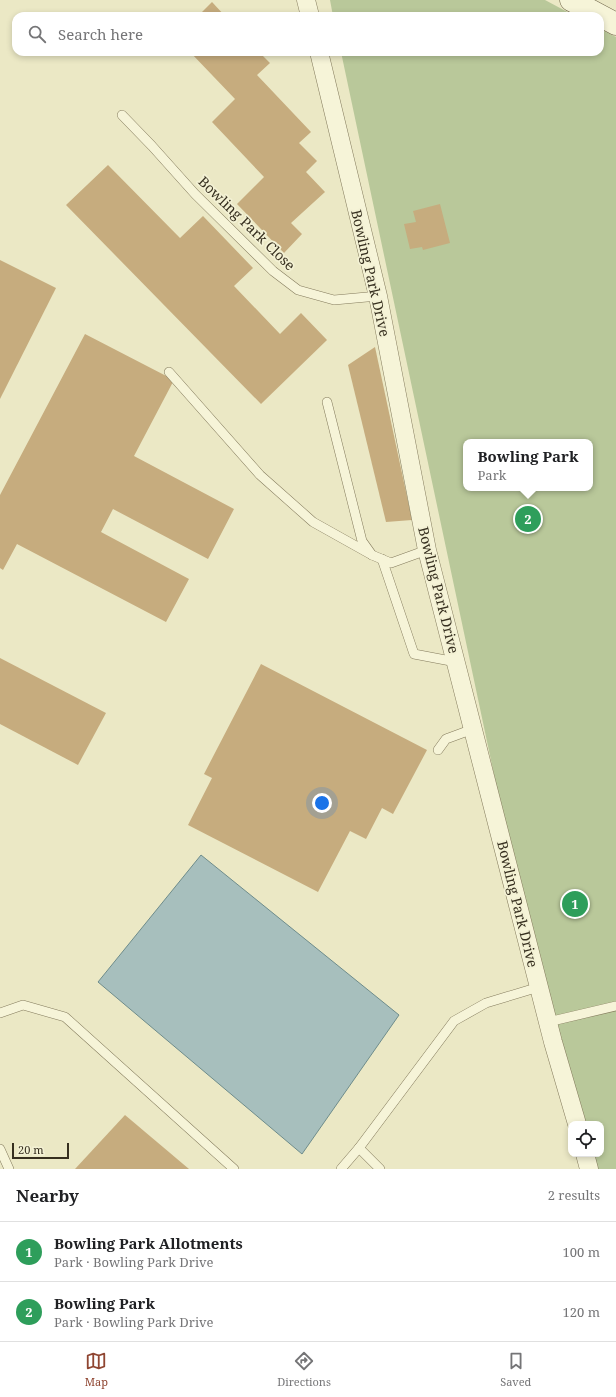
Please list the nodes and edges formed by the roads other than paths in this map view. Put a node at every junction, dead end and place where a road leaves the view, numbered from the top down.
1 (306, 0) edge
2 (580, 2) edge
3 (309, 12) edge
4 (596, 12) edge
5 (604, 17) edge
6 (616, 24) edge
7 (320, 56) edge
8 (122, 115) dead end
9 (378, 296) junction
10 (169, 372) dead end
11 (327, 402) dead end
12 (427, 550) junction
13 (372, 555) junction
14 (382, 559) junction
15 (456, 662) junction
16 (473, 729) junction
17 (438, 750) dead end
18 (539, 987) junction
19 (616, 1006) edge
20 (0, 1013) edge
21 (548, 1022) junction
22 (575, 1121) edge
23 (358, 1148) junction
24 (0, 1149) edge
25 (586, 1157) edge
26 (9, 1169) edge
27 (234, 1169) edge
28 (341, 1169) edge
29 (380, 1169) edge
30 (589, 1169) edge

1 - 3 street
2 - 4 street
5 - 6 street
7 - 9 street, Bowling Park Drive
8 - 9 lane, Bowling Park Close
9 - 12 street, Bowling Park Drive
10 - 13 lane
11 - 13 lane
12 - 14 lane
12 - 15 street, Bowling Park Drive
13 - 14 lane
14 - 15 lane
15 - 16 street, Bowling Park Drive
16 - 17 lane
16 - 18 street, Bowling Park Drive
18 - 21 street, Bowling Park Drive
18 - 23 lane
19 - 21 lane
20 - 27 lane
21 - 22 street, Bowling Park Drive
23 - 28 lane
23 - 29 lane
24 - 26 lane
25 - 30 street

